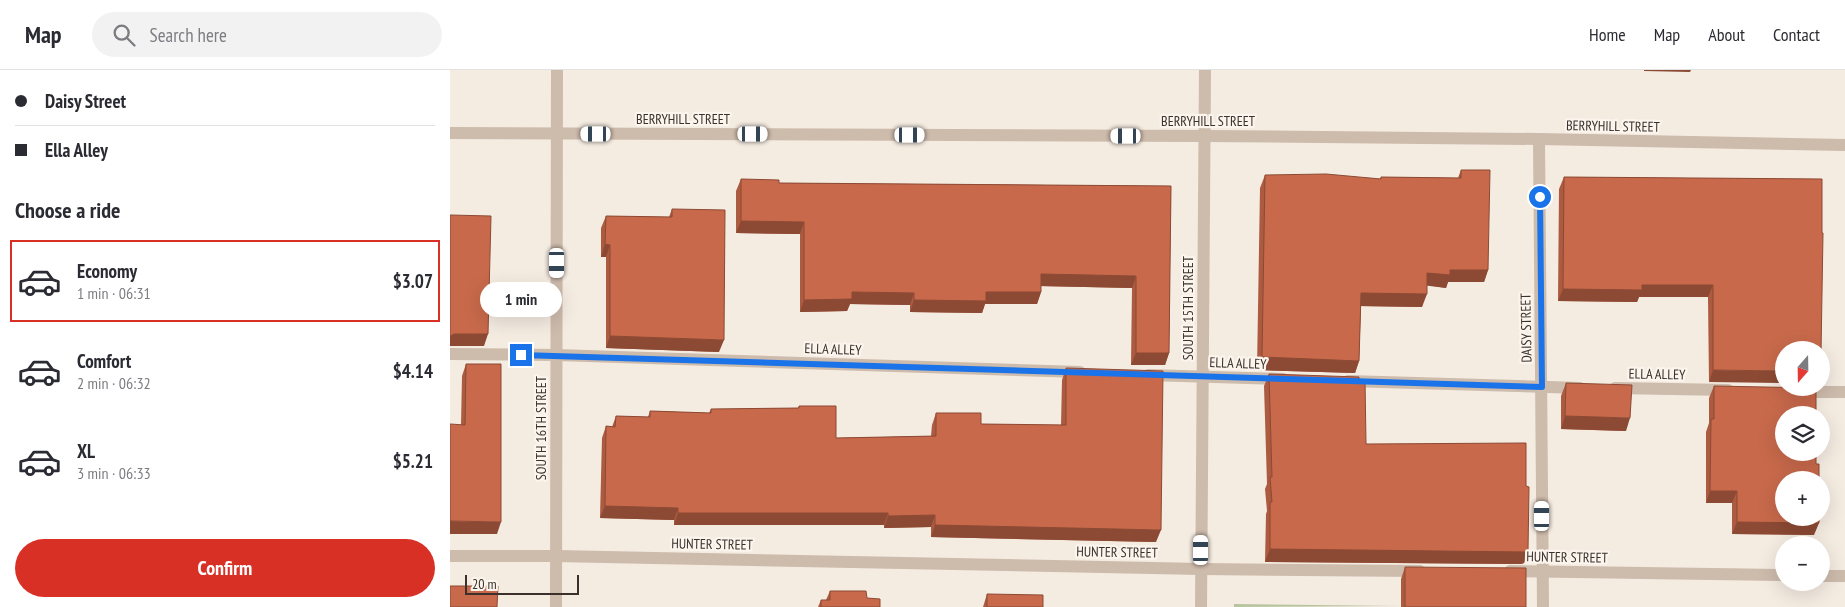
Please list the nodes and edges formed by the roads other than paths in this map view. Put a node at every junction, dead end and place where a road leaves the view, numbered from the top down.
1 (557, 70) edge
2 (1205, 70) edge
3 (450, 133) edge
4 (557, 134) junction
5 (1205, 136) junction
6 (1539, 139) junction
7 (1845, 145) edge
8 (450, 354) edge
9 (556, 355) junction
10 (1093, 373) edge
11 (1133, 374) edge
12 (1203, 376) junction
13 (1292, 379) edge
14 (1332, 380) edge
15 (1542, 387) junction
16 (1737, 390) edge
17 (1830, 392) edge
18 (1845, 392) edge
19 (450, 556) edge
20 (556, 556) junction
21 (1201, 569) junction
22 (1436, 571) edge
23 (1494, 571) edge
24 (1543, 572) junction
25 (1775, 575) edge
26 (1830, 576) edge
27 (1845, 576) edge
28 (556, 607) edge
29 (1201, 607) edge
30 (1543, 607) edge

1 - 4 street, SOUTH 16TH STREET
2 - 5 street, SOUTH 15TH STREET
3 - 4 street, BERRYHILL STREET
4 - 5 street, BERRYHILL STREET
4 - 9 street, SOUTH 16TH STREET
5 - 6 street, BERRYHILL STREET
5 - 12 street, SOUTH 15TH STREET
6 - 7 street, BERRYHILL STREET
6 - 15 street, DAISY STREET
8 - 9 street, ELLA ALLEY
9 - 10 street, ELLA ALLEY
9 - 20 street, SOUTH 16TH STREET
11 - 12 street, ELLA ALLEY
12 - 13 street, ELLA ALLEY
12 - 21 street, SOUTH 15TH STREET
14 - 15 street, ELLA ALLEY
15 - 16 street, ELLA ALLEY
15 - 24 street, DAISY STREET
17 - 18 street
19 - 20 street, HUNTER STREET
20 - 21 street, HUNTER STREET
20 - 28 street, SOUTH 16TH STREET
21 - 22 street, HUNTER STREET
21 - 29 street, SOUTH 15TH STREET
23 - 24 street, HUNTER STREET
24 - 25 street, HUNTER STREET
24 - 30 street, DAISY STREET
26 - 27 street

